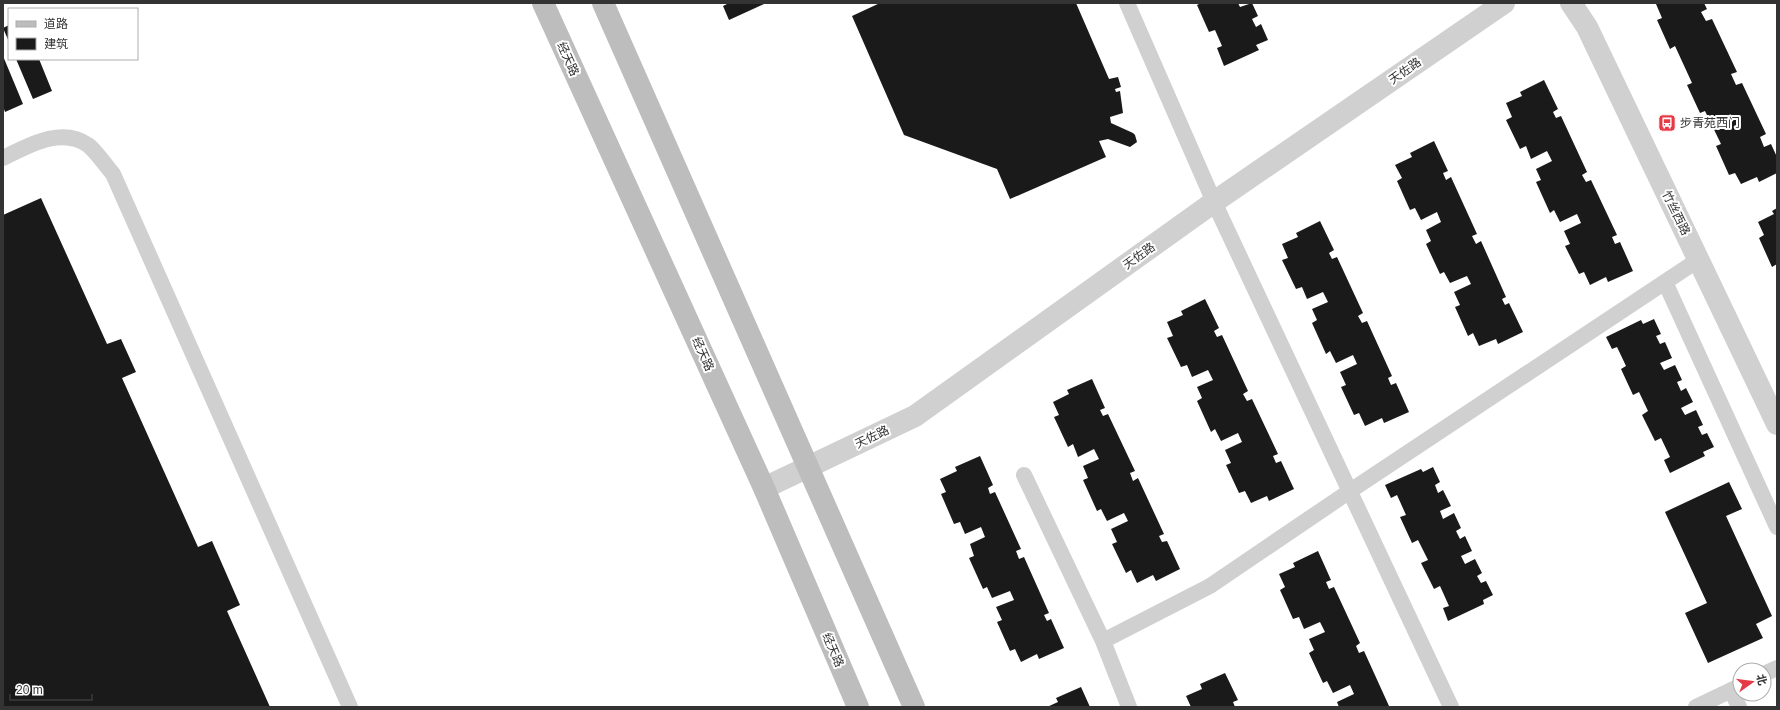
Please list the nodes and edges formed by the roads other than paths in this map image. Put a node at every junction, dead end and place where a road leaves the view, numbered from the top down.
1 (543, 3) edge
2 (603, 3) edge
3 (1127, 3) edge
4 (1504, 3) edge
5 (1571, 3) edge
6 (3, 158) edge
7 (1214, 202) junction
8 (1698, 260) junction
9 (1665, 282) junction
10 (1777, 424) edge
11 (809, 467) junction
12 (1024, 475) dead end
13 (764, 488) junction
14 (1350, 491) junction
15 (1777, 527) edge
16 (1102, 641) junction
17 (1732, 689) edge
18 (350, 707) edge
19 (858, 707) edge
20 (914, 707) edge
21 (1129, 707) edge
22 (1451, 707) edge
23 (1696, 707) edge

1 - 13 main road, 经天路
2 - 11 main road
3 - 7 lane
4 - 7 street, 天佐路
5 - 8 street, 竹丝西路
6 - 18 lane
7 - 11 street, 天佐路
7 - 14 lane
8 - 9 lane
8 - 10 street, 竹丝西路
9 - 14 lane
9 - 15 lane
11 - 13 street, 天佐路
11 - 20 main road
12 - 16 lane
13 - 19 main road, 经天路
14 - 16 lane
14 - 22 lane
16 - 21 lane
17 - 23 lane

